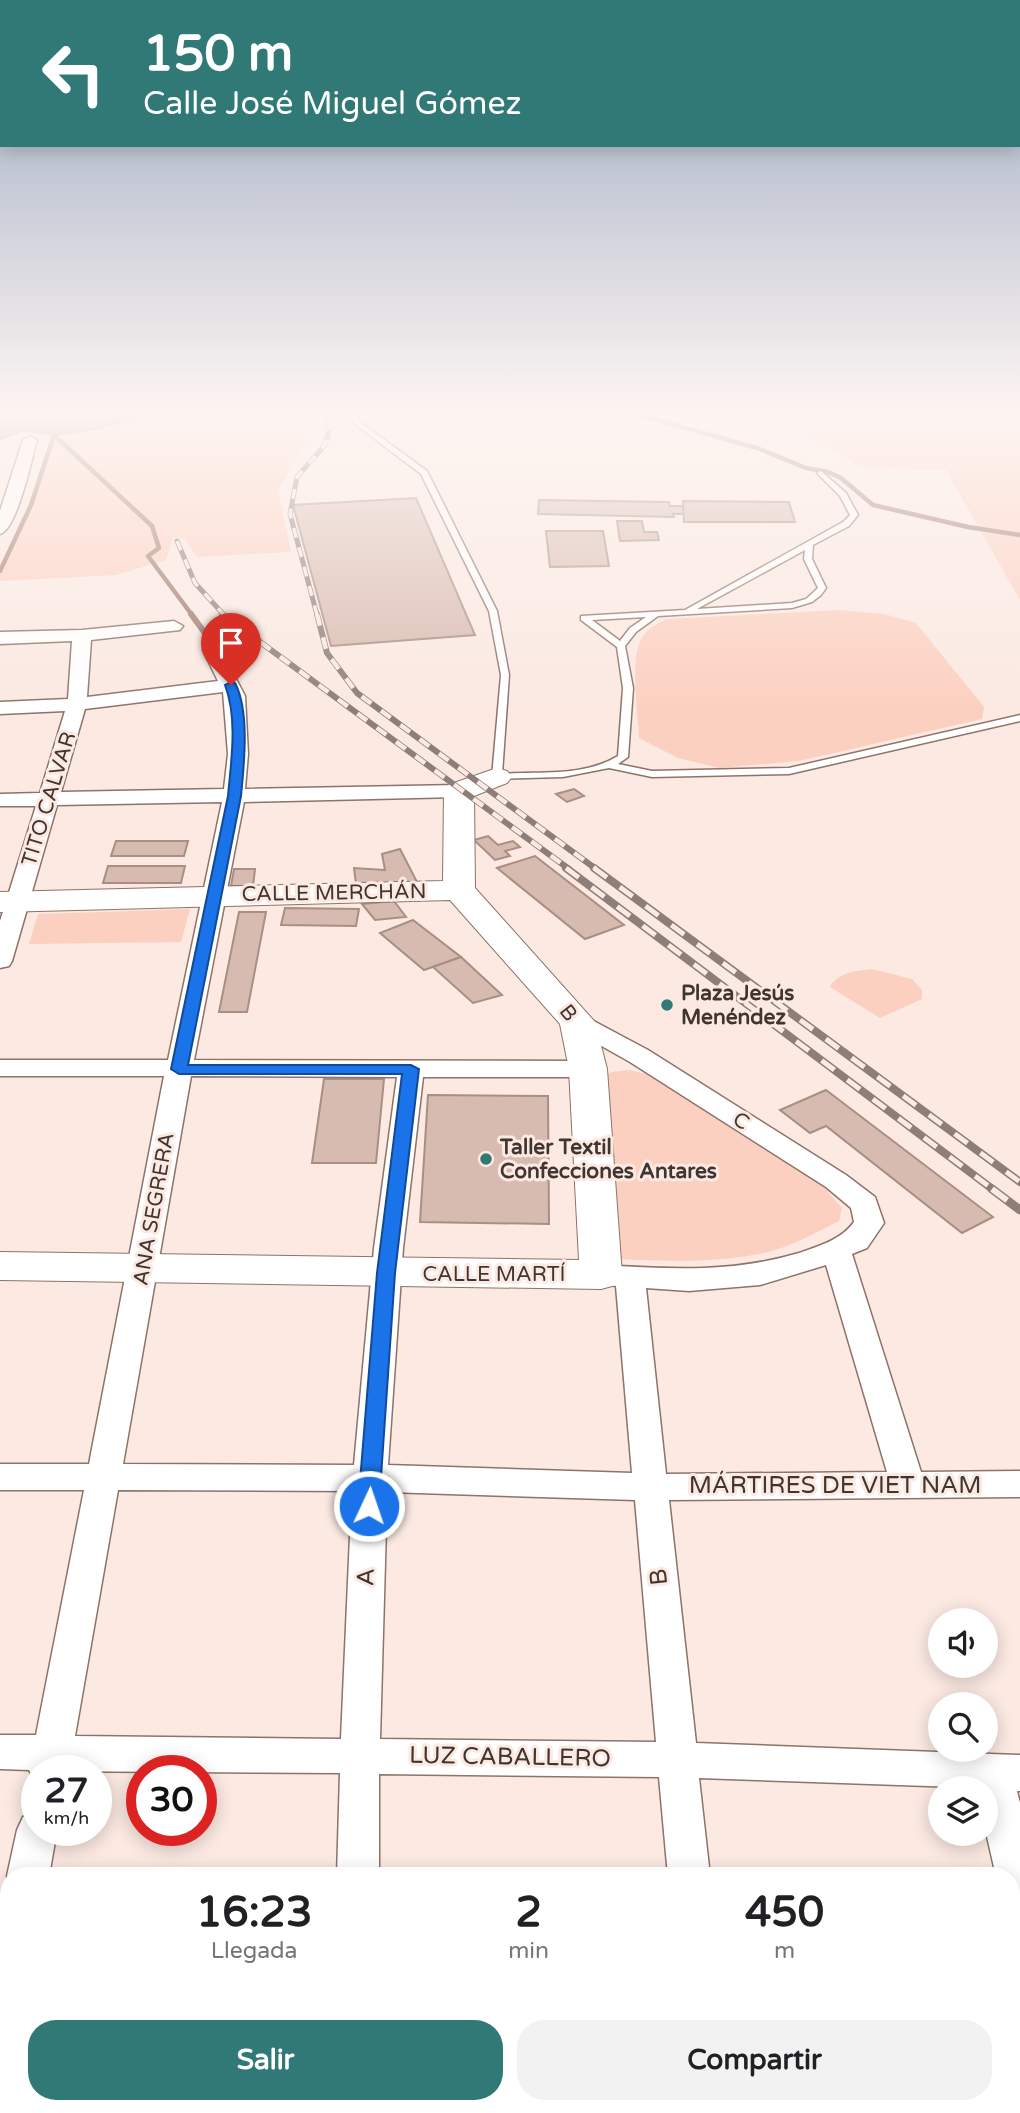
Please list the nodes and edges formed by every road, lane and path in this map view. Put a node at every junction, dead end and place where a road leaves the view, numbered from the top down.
1 (443, 513) edge
2 (853, 513) edge
3 (809, 546) junction
4 (686, 612) junction
5 (656, 614) junction
6 (174, 626) dead end
7 (82, 635) junction
8 (0, 638) edge
9 (621, 646) junction
10 (212, 650) dead end
11 (231, 685) junction
12 (77, 704) junction
13 (0, 708) edge
14 (1020, 718) edge
15 (611, 766) junction
16 (498, 777) junction
17 (461, 790) junction
18 (234, 796) junction
19 (49, 799) junction
20 (0, 800) edge
21 (459, 890) junction
22 (213, 896) junction
23 (9, 901) edge
24 (0, 961) edge
25 (577, 1022) junction
26 (0, 1068) edge
27 (179, 1069) junction
28 (411, 1069) junction
29 (588, 1069) junction
30 (846, 1246) junction
31 (0, 1266) edge
32 (143, 1270) junction
33 (386, 1273) junction
34 (616, 1276) junction
35 (0, 1477) edge
36 (104, 1478) junction
37 (370, 1478) junction
38 (1020, 1484) edge
39 (908, 1485) junction
40 (650, 1487) junction
41 (0, 1752) edge
42 (359, 1754) junction
43 (52, 1755) edge
44 (21, 1756) edge
45 (112, 1760) edge
46 (677, 1760) junction
47 (1006, 1773) edge
48 (34, 1846) edge
49 (30, 1867) edge
50 (358, 1867) edge
51 (688, 1867) edge
52 (1017, 1867) edge

1 - 16 lane
2 - 3 lane
3 - 4 lane
3 - 4 lane
4 - 5 lane
5 - 9 lane
5 - 9 lane
6 - 7 street
7 - 8 street
7 - 12 street, TITO CALVAR
9 - 15 lane
10 - 11 street, ANA SEGRERA
11 - 12 street
11 - 18 street, ANA SEGRERA
12 - 13 street
12 - 19 street, TITO CALVAR
14 - 15 lane
15 - 16 lane
16 - 17 street
17 - 18 street
17 - 21 street
18 - 19 street
18 - 22 street, ANA SEGRERA
19 - 20 street
19 - 23 street, TITO CALVAR
21 - 22 street, CALLE MERCHÁN
21 - 25 street, B
22 - 23 street, CALLE MERCHÁN
22 - 27 street, ANA SEGRERA
23 - 24 street, TITO CALVAR
25 - 29 street, B
25 - 30 street, C
26 - 27 street
27 - 28 street
27 - 32 street, ANA SEGRERA
28 - 29 street
28 - 33 street, A
29 - 34 street, B
30 - 34 street, CALLE MARTÍ
30 - 39 street
31 - 32 street, CALLE MARTÍ
32 - 33 street, CALLE MARTÍ
32 - 36 street, ANA SEGRERA
33 - 34 street, CALLE MARTÍ
33 - 37 street, A
34 - 40 street, B
35 - 36 street, MÁRTIRES DE VIET NAM
36 - 37 street, MÁRTIRES DE VIET NAM
36 - 43 street, ANA SEGRERA
37 - 40 street, MÁRTIRES DE VIET NAM
37 - 42 street, A
38 - 39 street, MÁRTIRES DE VIET NAM
39 - 40 street, MÁRTIRES DE VIET NAM
40 - 46 street, B
41 - 44 street, LUZ CABALLERO
42 - 45 street, LUZ CABALLERO
42 - 46 street, LUZ CABALLERO
42 - 50 street, A
46 - 47 street, LUZ CABALLERO
46 - 51 street, B
47 - 52 street
48 - 49 street

